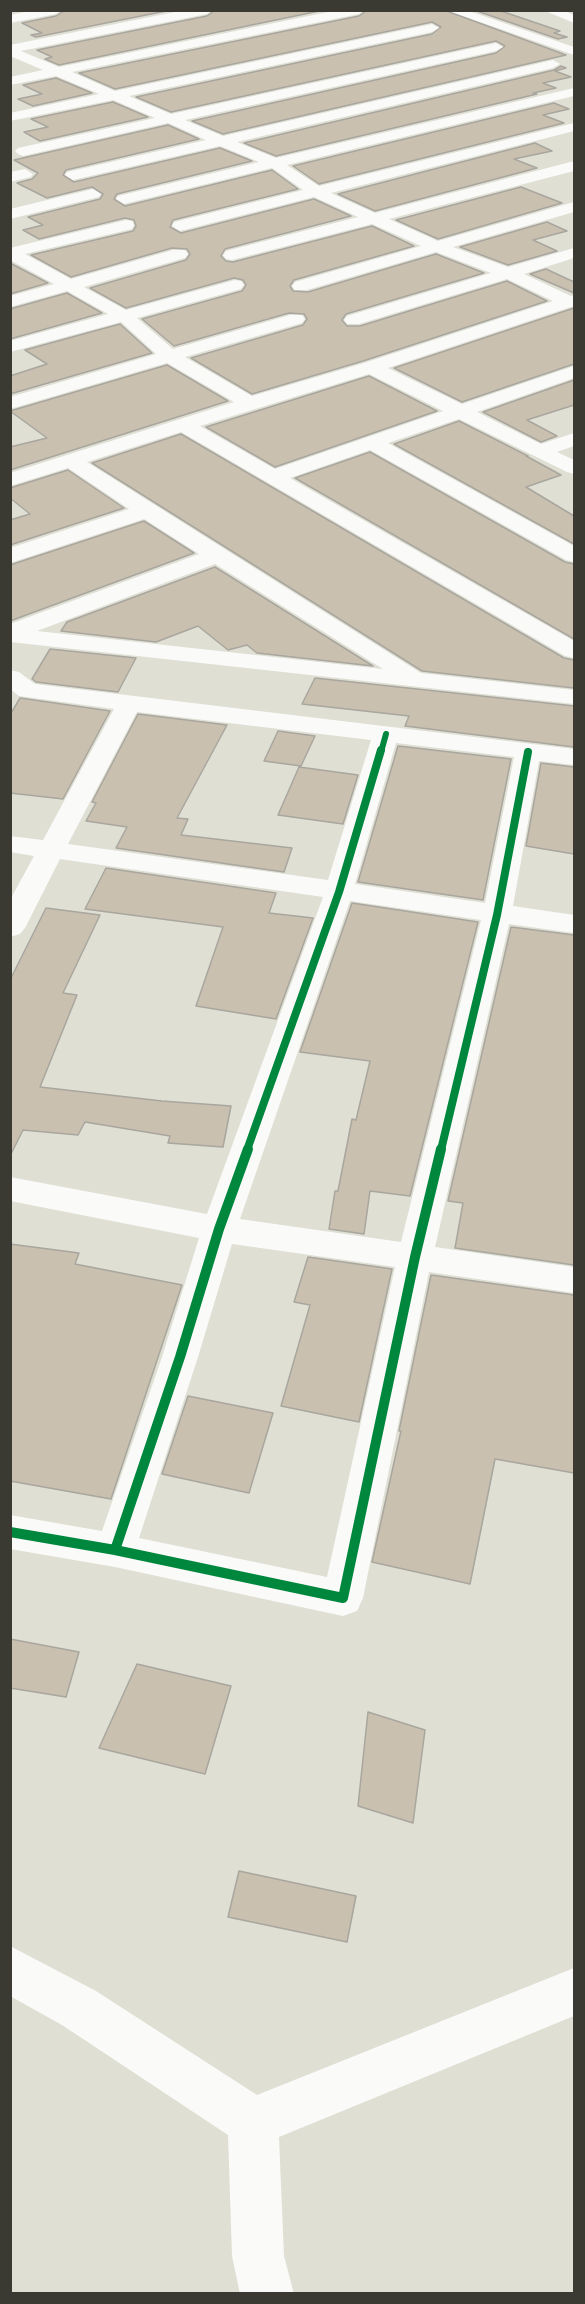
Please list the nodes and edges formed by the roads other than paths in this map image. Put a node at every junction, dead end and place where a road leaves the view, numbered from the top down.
1 (56, 10) edge
2 (207, 10) edge
3 (359, 10) edge
4 (452, 10) edge
5 (549, 10) edge
6 (265, 14) dead end
7 (10, 19) edge
8 (574, 19) edge
9 (292, 24) junction
10 (432, 28) dead end
11 (349, 45) junction
12 (496, 47) dead end
13 (10, 50) edge
14 (574, 51) edge
15 (553, 64) dead end
16 (411, 66) junction
17 (58, 71) junction
18 (10, 81) edge
19 (465, 84) junction
20 (574, 92) edge
21 (115, 95) junction
22 (519, 104) junction
23 (10, 117) edge
24 (170, 119) junction
25 (574, 125) edge
26 (223, 141) junction
27 (23, 151) dead end
28 (274, 163) junction
29 (574, 166) edge
30 (73, 175) dead end
31 (318, 193) junction
32 (93, 194) dead end
33 (124, 199) dead end
34 (574, 207) edge
35 (10, 214) edge
36 (377, 218) junction
37 (126, 225) dead end
38 (180, 226) dead end
39 (437, 247) junction
40 (11, 253) edge
41 (180, 254) dead end
42 (574, 254) edge
43 (232, 255) dead end
44 (510, 274) junction
45 (68, 285) junction
46 (235, 285) dead end
47 (301, 286) dead end
48 (572, 301) edge
49 (10, 302) edge
50 (126, 317) junction
51 (296, 319) dead end
52 (353, 320) dead end
53 (10, 347) edge
54 (169, 356) junction
55 (371, 367) junction
56 (574, 372) edge
57 (13, 400) edge
58 (249, 403) junction
59 (461, 411) junction
60 (184, 425) junction
61 (574, 439) edge
62 (371, 442) junction
63 (540, 451) junction
64 (71, 461) junction
65 (574, 468) edge
66 (272, 477) junction
67 (10, 480) edge
68 (146, 511) junction
69 (217, 555) junction
70 (574, 555) edge
71 (10, 556) edge
72 (10, 634) edge
73 (574, 651) edge
74 (417, 679) junction
75 (12, 681) edge
76 (574, 697) edge
77 (130, 702) junction
78 (386, 734) junction
79 (528, 752) junction
80 (574, 757) edge
81 (10, 844) edge
82 (52, 849) junction
83 (339, 892) junction
84 (497, 915) junction
85 (574, 924) edge
86 (10, 928) edge
87 (10, 1190) edge
88 (219, 1229) junction
89 (415, 1257) junction
90 (574, 1280) edge
91 (10, 1532) edge
92 (115, 1550) junction
93 (11, 1970) edge
94 (574, 1992) edge
95 (253, 2122) junction
96 (267, 2294) edge

1 - 7 street
2 - 13 street
3 - 9 street
4 - 14 street
5 - 8 street
6 - 9 street
9 - 11 street
9 - 17 street
10 - 11 street
11 - 16 street
11 - 21 street
12 - 16 street
13 - 17 street
15 - 19 street
16 - 19 street
16 - 24 street
17 - 18 street
17 - 21 street
19 - 22 street
19 - 26 street
20 - 22 street
21 - 23 street
21 - 24 street
22 - 25 street
22 - 28 street
24 - 26 street
24 - 27 street
25 - 31 street
26 - 28 street
26 - 30 street
28 - 31 street
28 - 33 street
29 - 36 street
31 - 36 street
31 - 38 street
32 - 35 street
34 - 39 street
36 - 39 street
36 - 43 street
37 - 40 street
39 - 44 street
39 - 47 street
40 - 45 street
41 - 45 street
42 - 44 street
44 - 48 street
44 - 52 street
45 - 49 street
45 - 50 street
46 - 50 street
48 - 55 street
50 - 53 street
50 - 54 street
51 - 54 street
54 - 57 street
54 - 58 street
55 - 58 street
55 - 59 street
56 - 59 street
58 - 60 street
59 - 62 street
59 - 63 street
60 - 64 street
60 - 66 street
61 - 63 street
62 - 66 street
62 - 70 street
63 - 65 street
64 - 67 street
64 - 68 street
66 - 73 street
68 - 69 street
68 - 71 street
69 - 72 street
69 - 74 street
72 - 74 street
74 - 76 street
75 - 77 street
77 - 78 street
77 - 82 street
78 - 79 street
78 - 83 street
79 - 80 street
79 - 84 street
81 - 82 street
82 - 83 street
82 - 86 street
83 - 84 street
83 - 88 street
84 - 85 street
84 - 89 street
87 - 88 street
88 - 89 street
88 - 92 street
89 - 90 street
89 - 92 street
91 - 92 street
93 - 95 street
94 - 95 street
95 - 96 street

